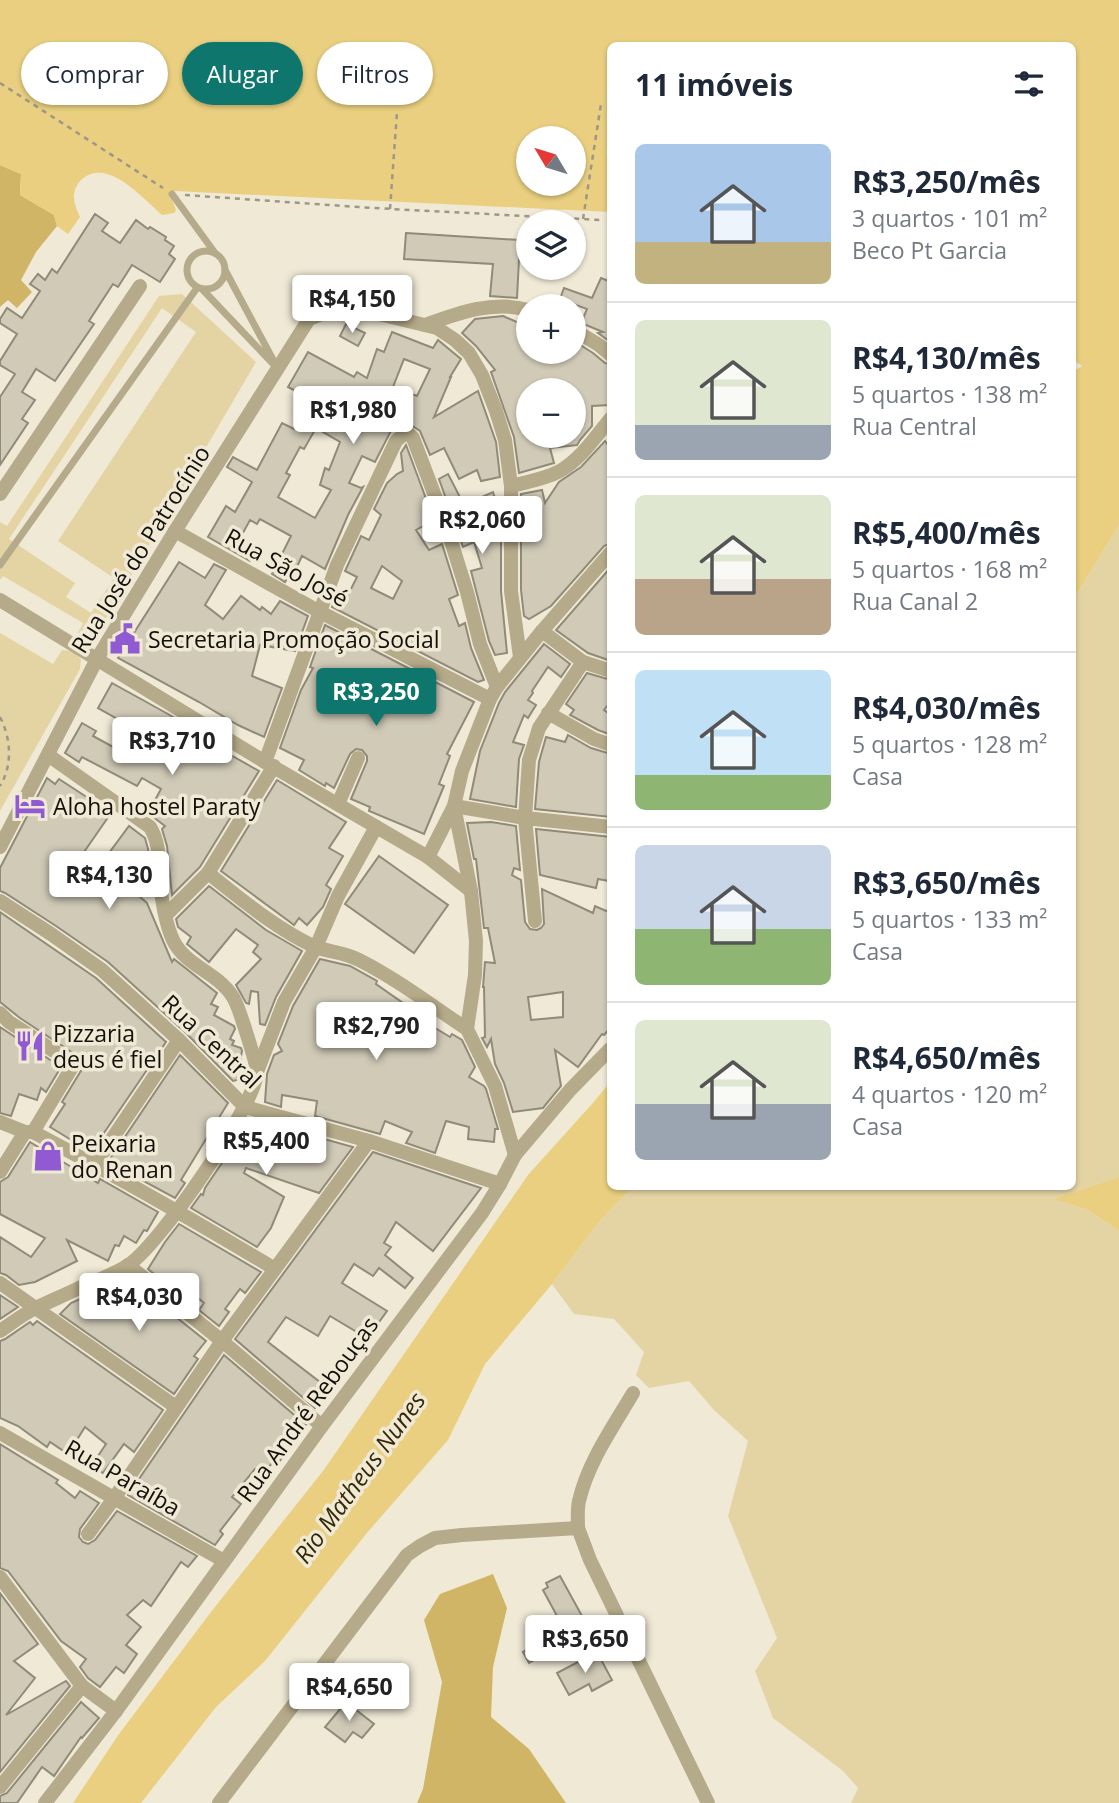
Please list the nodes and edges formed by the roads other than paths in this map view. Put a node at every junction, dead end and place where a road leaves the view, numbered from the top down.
1 (172, 194) road end
2 (216, 254) junction
3 (225, 270) junction
4 (140, 286) dead end
5 (200, 289) junction
6 (516, 308) edge
7 (422, 326) junction
8 (586, 338) edge
9 (607, 352) edge
10 (278, 369) junction
11 (607, 423) edge
12 (511, 486) junction
13 (0, 494) edge
14 (175, 531) junction
15 (607, 557) edge
16 (0, 565) edge
17 (0, 600) edge
18 (320, 612) junction
19 (542, 631) junction
20 (520, 657) junction
21 (97, 659) junction
22 (583, 662) junction
23 (607, 670) edge
24 (494, 693) junction
25 (548, 713) junction
26 (607, 743) edge
27 (48, 755) junction
28 (358, 758) dead end
29 (269, 764) junction
30 (338, 804) junction
31 (453, 806) junction
32 (525, 818) junction
33 (376, 827) junction
34 (607, 827) edge
35 (0, 847) edge
36 (428, 857) junction
37 (208, 873) junction
38 (471, 891) junction
39 (0, 901) edge
40 (166, 915) junction
41 (535, 921) dead end
42 (316, 947) junction
43 (0, 1013) edge
44 (467, 1029) junction
45 (179, 1040) junction
46 (607, 1052) edge
47 (257, 1072) junction
48 (245, 1107) junction
49 (0, 1122) edge
50 (29, 1132) junction
51 (369, 1141) junction
52 (515, 1155) junction
53 (95, 1164) junction
54 (0, 1172) edge
55 (500, 1184) junction
56 (178, 1210) junction
57 (128, 1265) junction
58 (275, 1269) junction
59 (0, 1283) edge
60 (35, 1308) junction
61 (0, 1331) edge
62 (222, 1341) junction
63 (633, 1393) dead end
64 (176, 1407) junction
65 (322, 1426) junction
66 (0, 1433) edge
67 (115, 1497) junction
68 (578, 1528) junction
69 (88, 1534) dead end
70 (224, 1561) junction
71 (0, 1577) edge
72 (82, 1686) junction
73 (116, 1711) junction
74 (0, 1787) edge
75 (45, 1803) edge
76 (219, 1803) edge
77 (708, 1803) edge

1 - 2 lane
2 - 3 lane
2 - 5 lane
3 - 5 lane
3 - 10 lane
4 - 13 street
5 - 10 lane
5 - 16 lane
6 - 7 street
7 - 10 street, Rua José do Patrocínio
7 - 12 street
8 - 9 street
10 - 14 street, Rua José do Patrocínio
11 - 12 street
12 - 20 street
14 - 18 street, Rua São José
14 - 21 street, Rua José do Patrocínio
15 - 19 street
17 - 21 street
18 - 24 street, Rua São José
18 - 24 street
18 - 29 street
19 - 20 street
19 - 22 street
20 - 24 street
21 - 27 street, Rua José do Patrocínio
21 - 29 street
22 - 23 street
22 - 25 street
24 - 31 street
25 - 26 street
25 - 32 street
27 - 35 street, Rua José do Patrocínio
27 - 40 street
28 - 30 street
29 - 30 street
29 - 37 street
30 - 33 street
31 - 32 street
31 - 36 street
31 - 38 street
32 - 34 street
32 - 41 street
33 - 36 street
33 - 42 street
36 - 38 street
37 - 40 street
37 - 42 street
38 - 44 street
39 - 45 street, Rua Central
40 - 47 street
42 - 44 street
42 - 47 street
43 - 50 street
44 - 52 street
45 - 48 street, Rua Central
45 - 53 street
46 - 52 street, Rua André Rebouças
47 - 48 street
48 - 51 street, Rua Central
48 - 56 street
49 - 50 street
50 - 53 street
50 - 54 street
51 - 55 street, Rua Central
51 - 58 street
52 - 55 street, Rua André Rebouças
53 - 56 street
55 - 65 street, Rua André Rebouças
56 - 57 street
56 - 58 street
57 - 60 street
57 - 62 street
58 - 62 street
59 - 60 street
60 - 61 street
60 - 64 street
62 - 64 street
62 - 65 street
63 - 68 street
64 - 67 street
65 - 70 street, Rua André Rebouças
66 - 67 street, Rua Paraíba
67 - 69 street
67 - 70 street, Rua Paraíba
68 - 76 street
68 - 77 street
70 - 73 street, Rua André Rebouças
71 - 72 street
72 - 73 street
72 - 74 street
73 - 75 street, Rua André Rebouças

